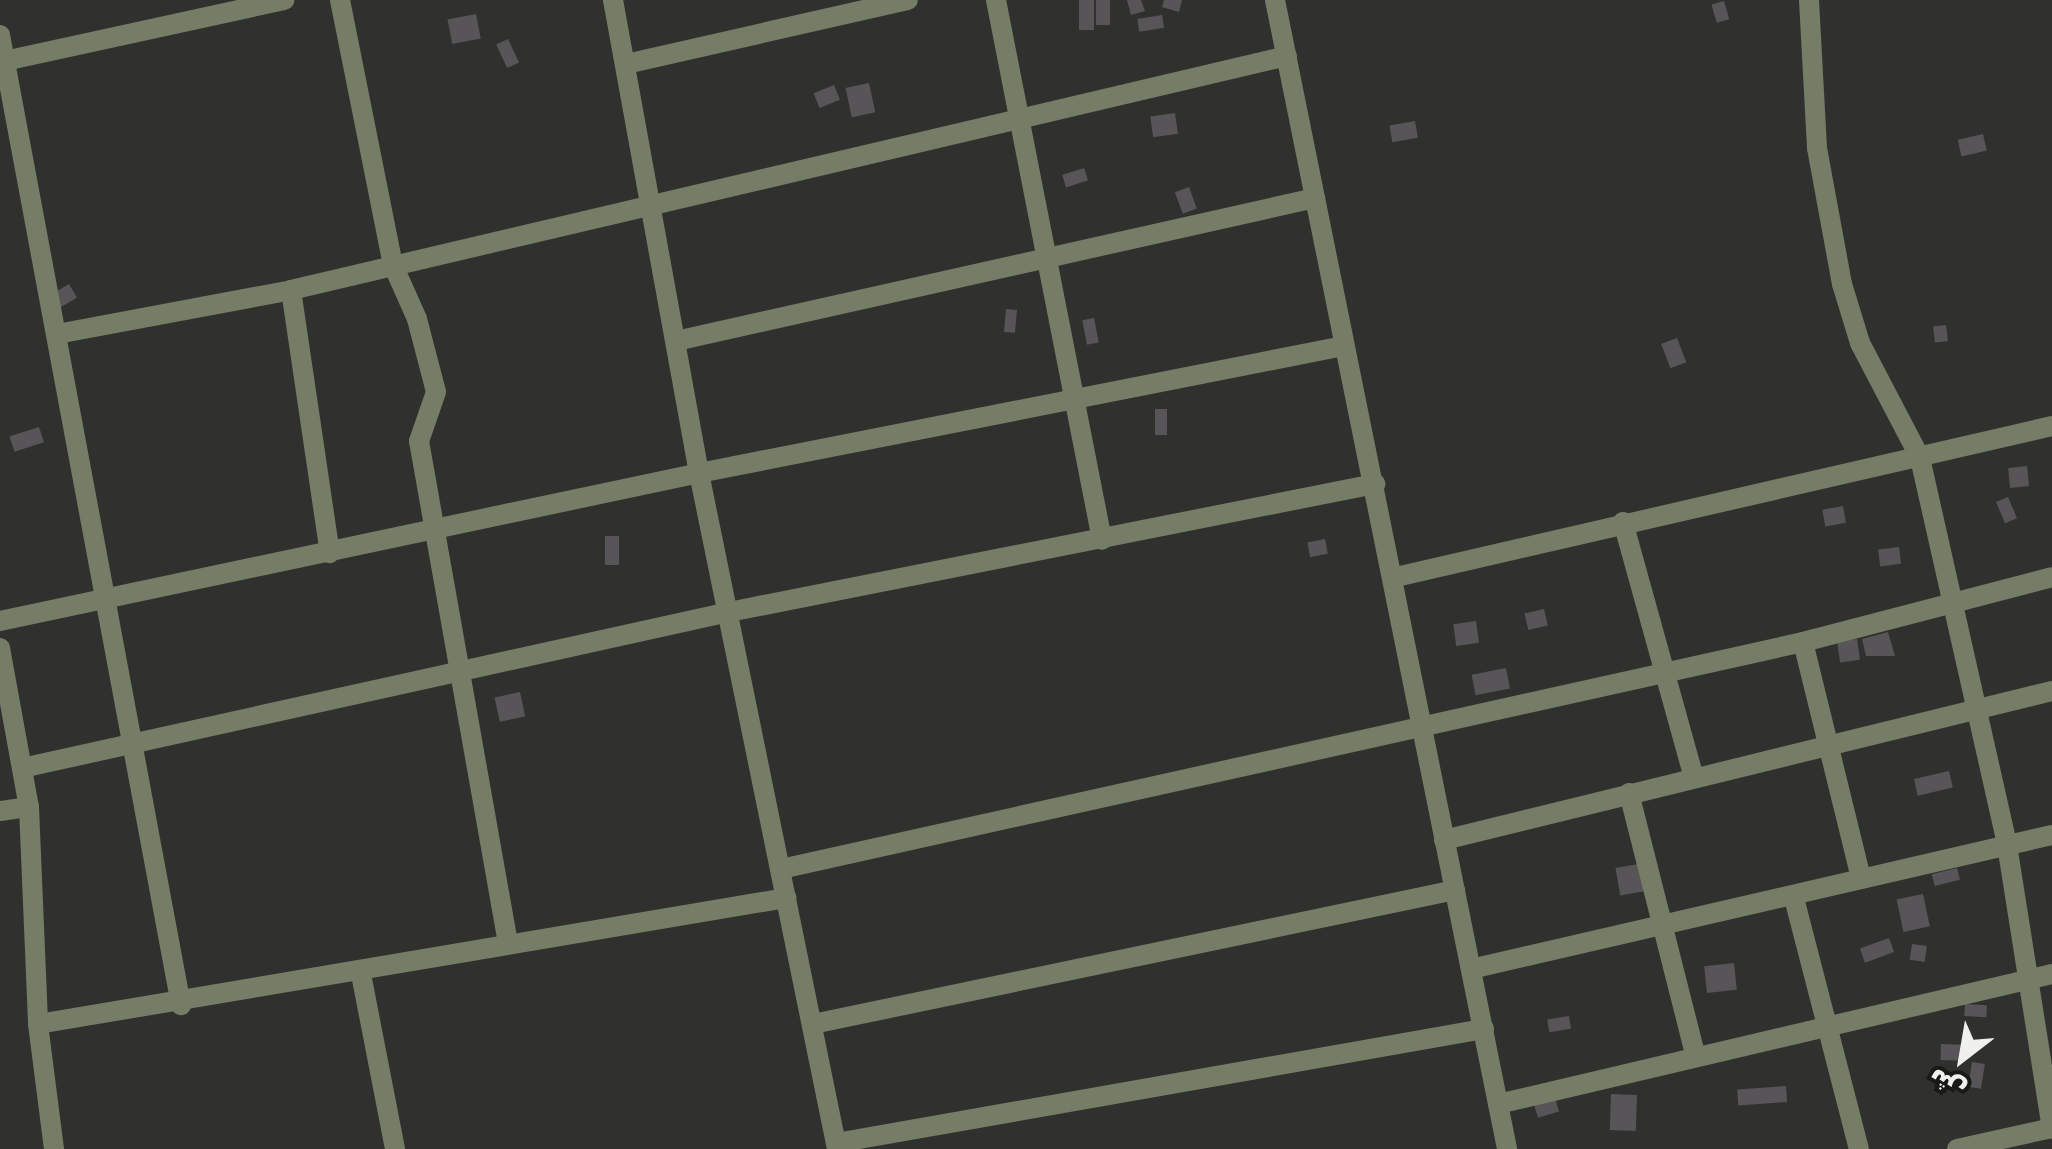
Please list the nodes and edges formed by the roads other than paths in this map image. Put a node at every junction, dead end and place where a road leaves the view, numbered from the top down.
1 (284, 0) edge
2 (340, 0) edge
3 (612, 0) edge
4 (908, 0) edge
5 (996, 0) edge
6 (1275, 0) edge
7 (1809, 0) edge
8 (0, 35) edge
9 (1286, 56) junction
10 (2, 61) edge
11 (626, 64) junction
12 (1022, 116) junction
13 (1314, 198) junction
14 (649, 201) junction
15 (1048, 258) junction
16 (393, 265) junction
17 (291, 290) junction
18 (57, 334) junction
19 (676, 341) junction
20 (1344, 346) junction
21 (1074, 398) junction
22 (2052, 426) edge
23 (1920, 458) junction
24 (699, 473) junction
25 (1375, 484) junction
26 (1623, 522) junction
27 (437, 529) junction
28 (1102, 540) junction
29 (330, 552) junction
30 (1396, 577) junction
31 (2052, 577) edge
32 (1948, 599) junction
33 (110, 601) junction
34 (728, 612) junction
35 (0, 621) edge
36 (1804, 642) junction
37 (0, 648) edge
38 (1664, 672) junction
39 (457, 674) junction
40 (2052, 691) edge
41 (1974, 708) junction
42 (1423, 726) junction
43 (1826, 742) junction
44 (134, 746) junction
45 (22, 768) junction
46 (1693, 775) junction
47 (1629, 793) junction
48 (29, 806) junction
49 (0, 811) edge
50 (2052, 835) edge
51 (1444, 840) junction
52 (2007, 845) junction
53 (781, 870) junction
54 (1861, 879) junction
55 (1455, 890) junction
56 (786, 898) junction
57 (1794, 898) junction
58 (1663, 924) junction
59 (508, 943) junction
60 (1471, 969) junction
61 (361, 974) junction
62 (2052, 974) edge
63 (2030, 980) junction
64 (181, 1004) junction
65 (38, 1024) junction
66 (813, 1024) junction
67 (1826, 1028) junction
68 (1484, 1029) junction
69 (1696, 1057) junction
70 (1498, 1104) junction
71 (2052, 1128) edge
72 (837, 1146) edge
73 (54, 1149) edge
74 (395, 1149) edge
75 (1507, 1149) edge
76 (1859, 1149) edge
77 (1957, 1149) edge

1 - 10 street
2 - 16 street
3 - 11 street
4 - 11 street
5 - 12 street
6 - 9 street
7 - 23 street
8 - 10 street
9 - 12 street
9 - 13 street
10 - 18 street
11 - 14 street
12 - 14 street
12 - 15 street
13 - 15 street
13 - 20 street
14 - 16 street
14 - 19 street
15 - 19 street
15 - 21 street
16 - 17 street
16 - 27 street
17 - 18 street
17 - 29 street
18 - 33 street
19 - 24 street
20 - 21 street
20 - 25 street
21 - 24 street
21 - 28 street
22 - 23 street
23 - 26 street
23 - 32 street
24 - 27 street
24 - 34 street
25 - 28 street
25 - 30 street
26 - 30 street
26 - 38 street
27 - 29 street
27 - 39 street
28 - 34 street
29 - 33 street
30 - 42 street
31 - 32 street
32 - 36 street
32 - 41 street
33 - 35 street
33 - 44 street
34 - 39 street
34 - 53 street
36 - 38 street
36 - 43 street
37 - 45 street
38 - 42 street
38 - 46 street
39 - 44 street
39 - 59 street
40 - 41 street
41 - 43 street
41 - 52 street
42 - 51 street
42 - 53 street
43 - 46 street
43 - 54 street
44 - 45 street
44 - 64 street
45 - 48 street
46 - 47 street
47 - 51 street
47 - 58 street
48 - 49 street
48 - 65 street
50 - 52 street
51 - 55 street
52 - 54 street
52 - 63 street
53 - 56 street
54 - 57 street
55 - 60 street
55 - 66 street
56 - 59 street
56 - 66 street
57 - 58 street
57 - 67 street
58 - 60 street
58 - 69 street
59 - 61 street
60 - 68 street
61 - 64 street
61 - 74 street
62 - 63 street
63 - 67 street
63 - 71 street
64 - 65 street
65 - 73 street
66 - 72 street
67 - 69 street
67 - 76 street
68 - 70 street
68 - 72 street
69 - 70 street
70 - 75 street
71 - 77 street

